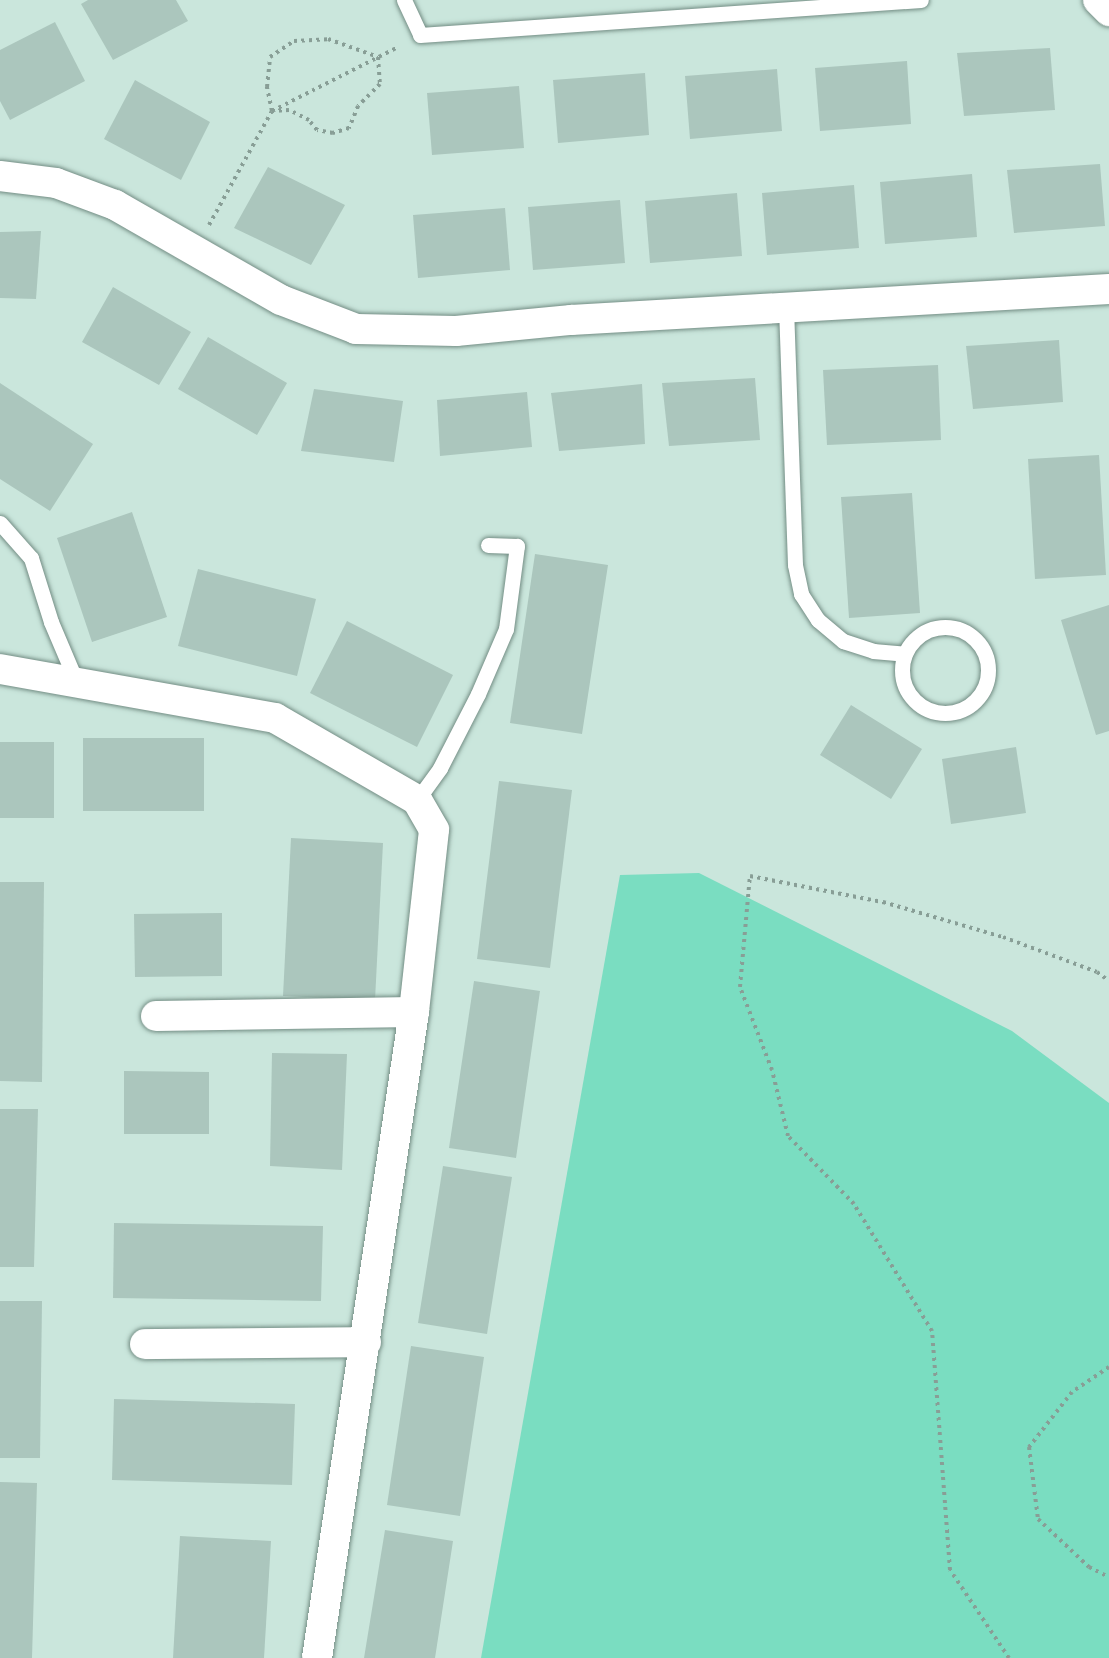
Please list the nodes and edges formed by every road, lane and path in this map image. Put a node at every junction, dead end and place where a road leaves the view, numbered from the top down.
1 (404, 0) edge
2 (921, 0) edge
3 (1098, 0) edge
4 (1109, 11) edge
5 (420, 35) junction
6 (378, 57) junction
7 (272, 111) junction
8 (0, 176) edge
9 (195, 250) junction
10 (1109, 290) edge
11 (786, 307) junction
12 (0, 523) edge
13 (488, 545) dead end
14 (905, 654) junction
15 (0, 669) edge
16 (76, 681) junction
17 (417, 800) junction
18 (1109, 981) edge
19 (414, 1012) junction
20 (156, 1016) dead end
21 (366, 1342) junction
22 (145, 1344) dead end
23 (1109, 1367) edge
24 (1109, 1577) edge
25 (317, 1658) edge
26 (1009, 1658) edge

1 - 5 lane
2 - 5 lane
3 - 4 street
5 - 6 path
6 - 7 path
6 - 7 path
6 - 7 path
7 - 9 path
8 - 9 street
9 - 11 street
10 - 11 street
11 - 14 lane
12 - 16 lane
13 - 17 lane
14 - 14 lane
15 - 16 street
16 - 17 street
17 - 19 street
18 - 26 path
19 - 20 street
19 - 21 street
21 - 22 street
21 - 25 street
23 - 24 path

